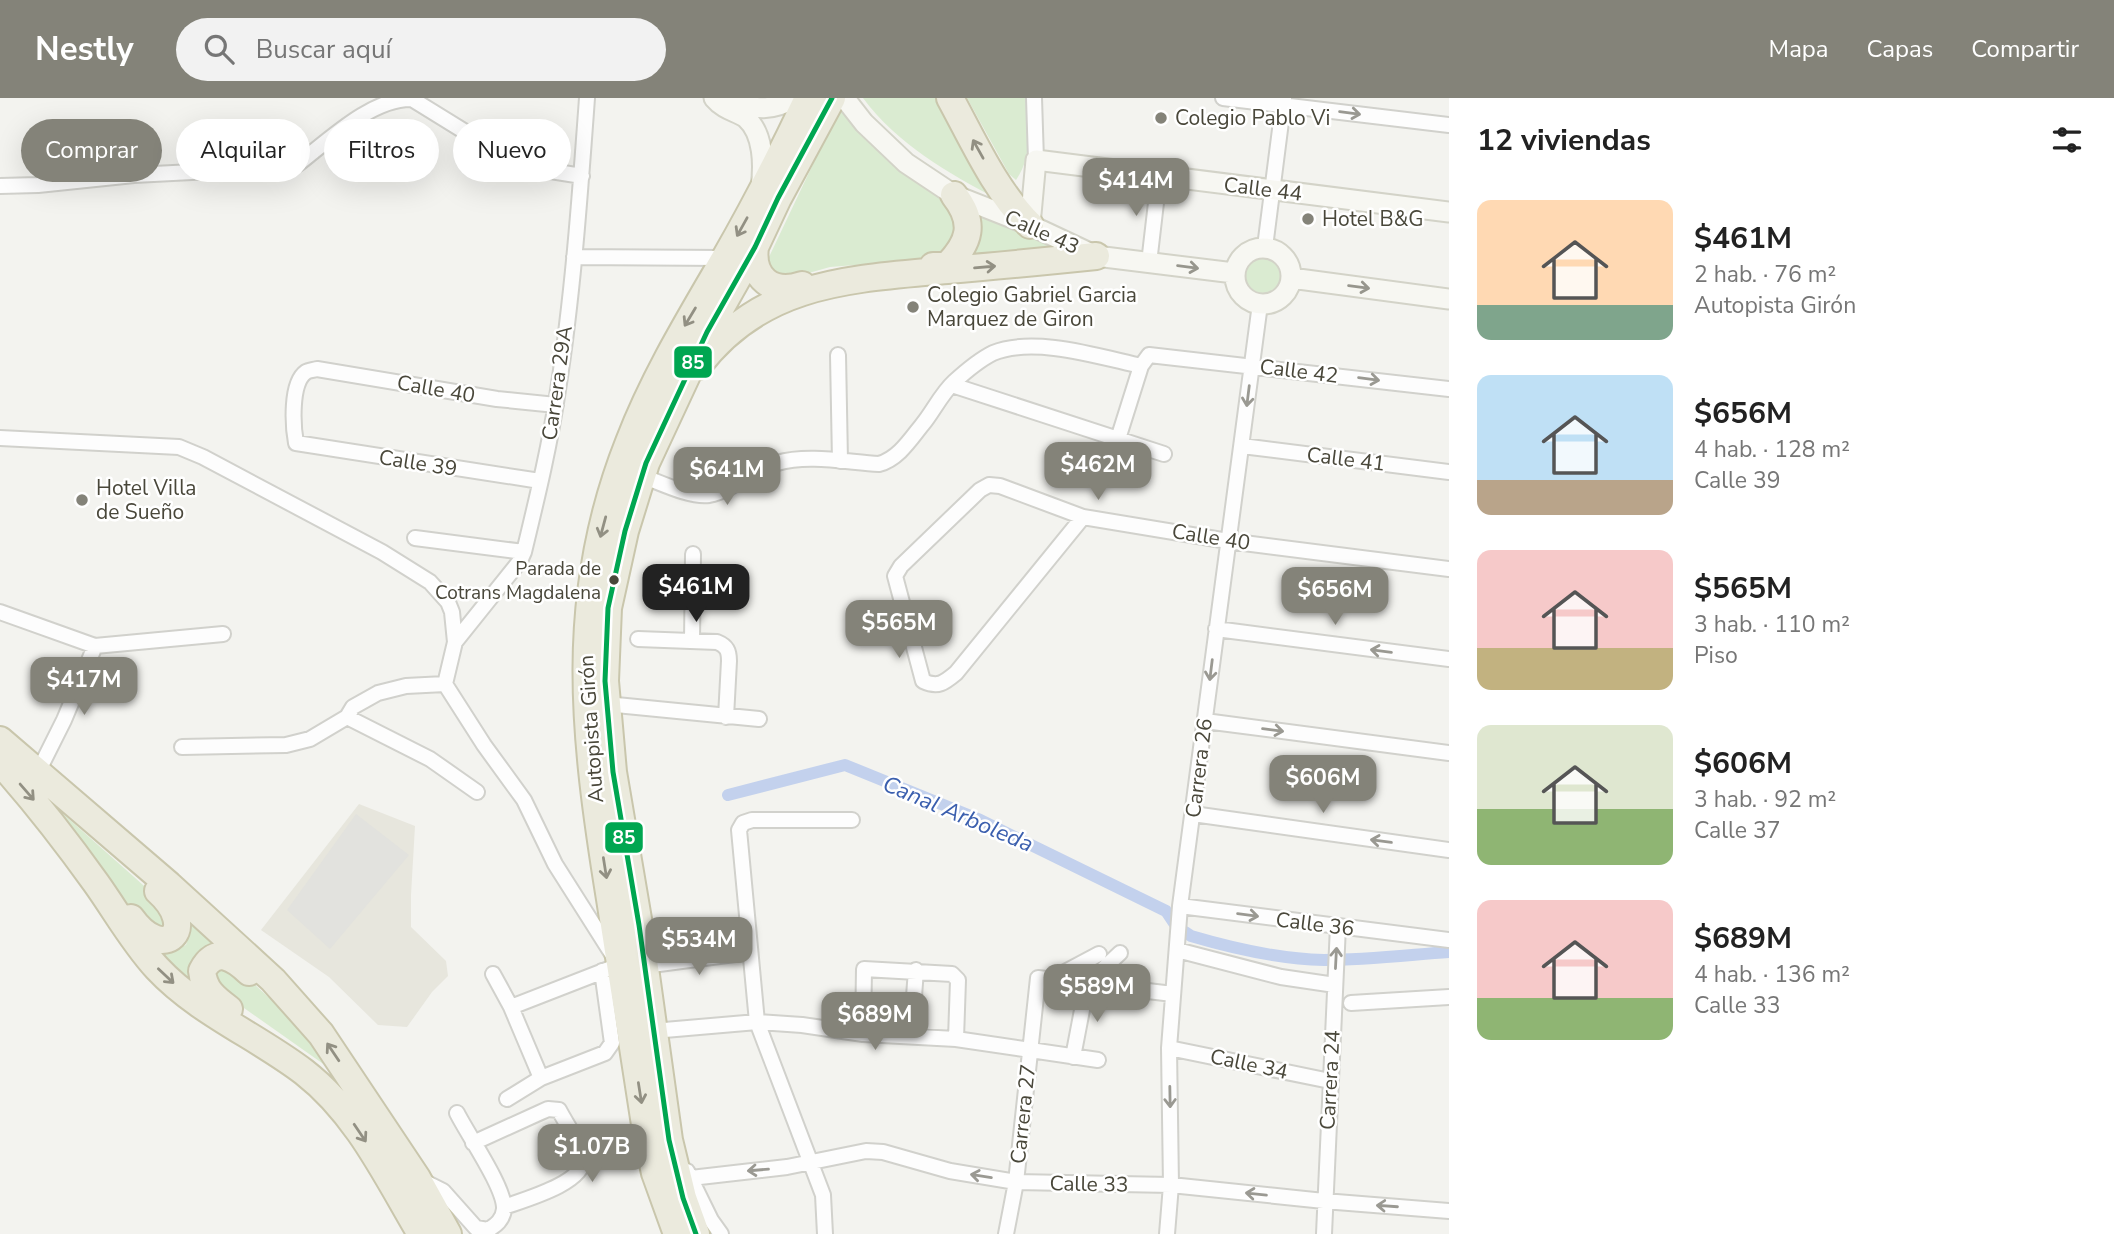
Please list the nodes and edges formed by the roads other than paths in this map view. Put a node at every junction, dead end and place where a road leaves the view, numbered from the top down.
1 (587, 98) edge
2 (714, 98) edge
3 (729, 98) edge
4 (794, 98) edge
5 (950, 98) edge
6 (1034, 98) edge
7 (1223, 98) edge
8 (834, 101) edge
9 (1283, 101) edge
10 (1449, 125) edge
11 (1036, 160) junction
12 (582, 176) junction
13 (1159, 177) junction
14 (0, 186) edge
15 (1272, 190) junction
16 (760, 195) junction
17 (954, 195) junction
18 (1019, 205) junction
19 (1449, 212) edge
20 (755, 247) junction
21 (1265, 247) junction
22 (1096, 256) junction
23 (574, 257) junction
24 (724, 258) junction
25 (1149, 263) junction
26 (1234, 273) junction
27 (1291, 278) junction
28 (1449, 299) edge
29 (1260, 304) junction
30 (838, 355) dead end
31 (1145, 361) junction
32 (1252, 365) junction
33 (952, 384) junction
34 (1449, 389) edge
35 (674, 402) junction
36 (556, 405) junction
37 (0, 438) edge
38 (1118, 439) junction
39 (296, 443) joint
40 (1242, 446) junction
41 (1164, 454) dead end
42 (840, 461) junction
43 (1449, 472) edge
44 (642, 476) junction
45 (540, 481) junction
46 (1083, 517) junction
47 (415, 538) dead end
48 (1227, 541) junction
49 (524, 552) junction
50 (693, 554) dead end
51 (1449, 569) edge
52 (0, 612) edge
53 (1216, 629) junction
54 (223, 634) dead end
55 (638, 639) dead end
56 (692, 641) junction
57 (455, 642) junction
58 (95, 646) junction
59 (1449, 659) edge
60 (445, 684) junction
61 (606, 704) junction
62 (347, 717) junction
63 (726, 717) junction
64 (759, 719) dead end
65 (1205, 722) junction
66 (0, 740) edge
67 (182, 747) dead end
68 (1449, 752) edge
69 (0, 762) edge
70 (38, 772) junction
71 (477, 792) dead end
72 (64, 794) junction
73 (1193, 814) junction
74 (852, 820) dead end
75 (52, 824) junction
76 (1449, 850) edge
77 (1180, 906) junction
78 (1338, 929) junction
79 (1449, 940) edge
80 (1177, 950) junction
81 (750, 952) junction
82 (1120, 953) dead end
83 (1099, 954) dead end
84 (622, 967) junction
85 (916, 970) junction
86 (493, 974) dead end
87 (1045, 978) junction
88 (1087, 984) junction
89 (1335, 984) junction
90 (1173, 994) junction
91 (1449, 997) edge
92 (1351, 1003) dead end
93 (511, 1007) junction
94 (757, 1022) junction
95 (312, 1024) junction
96 (653, 1031) junction
97 (863, 1034) junction
98 (911, 1036) junction
99 (956, 1039) junction
100 (1169, 1048) junction
101 (1030, 1050) junction
102 (1073, 1057) junction
103 (1098, 1060) dead end
104 (541, 1077) junction
105 (1330, 1081) junction
106 (507, 1099) dead end
107 (338, 1102) junction
108 (457, 1113) dead end
109 (668, 1140) junction
110 (473, 1143) junction
111 (810, 1163) junction
112 (417, 1178) junction
113 (691, 1178) junction
114 (1016, 1182) junction
115 (1171, 1185) junction
116 (1324, 1201) junction
117 (504, 1207) junction
118 (1449, 1211) edge
119 (494, 1232) edge
120 (421, 1234) edge
121 (448, 1234) edge
122 (677, 1234) edge
123 (696, 1234) edge
124 (721, 1234) edge
125 (825, 1234) edge
126 (1006, 1234) edge
127 (1167, 1234) edge
128 (1324, 1234) edge

1 - 12 street, Carrera 29A
2 - 16 street
3 - 4 street
18 -> 5 highway
6 - 11 street
7 - 9 street
8 - 16 highway, Autopista Girón
8 - 17 street, Calle 43
8 - 18 street, Calle 43
8 - 20 highway, Autopista Girón
9 -> 10 street
9 - 15 street
11 - 13 street, Calle 44
11 - 18 street
12 - 14 street
12 - 23 street, Carrera 29A
13 - 15 street, Calle 44
13 - 25 street
15 - 19 street, Calle 44
15 - 21 street
16 -> 24 highway, Autopista Girón
17 - 18 street, Calle 43
17 - 20 highway
18 - 22 street, Calle 43
20 - 35 highway, Autopista Girón
21 - 26 street
21 - 27 street
22 - 25 street, Calle 43
35 -> 22 highway
23 - 24 street
23 - 36 street, Carrera 29A
24 -> 84 highway, Autopista Girón
25 -> 26 street, Calle 43
26 - 29 street
27 -> 28 street
27 - 29 street
29 - 32 street, Carrera 26
30 - 42 street
31 - 32 street, Calle 42
31 - 33 street, Calle 42
31 - 38 street
32 -> 34 street, Calle 42
32 -> 40 street, Carrera 26
33 - 38 street
33 - 42 street, Calle 42
35 - 44 highway, Autopista Girón
36 - 39 street, Calle 40
36 - 45 street, Carrera 29A
37 - 57 street
38 - 41 street
39 - 45 street, Calle 39
40 - 43 street, Calle 41
40 - 48 street, Carrera 26
42 - 44 street
44 - 61 highway, Autopista Girón
45 - 49 street, Carrera 29A
46 - 46 street, Calle 40
46 - 48 street, Calle 40
47 - 49 street
48 - 51 street, Calle 40
48 - 53 street, Carrera 26
49 - 57 street, Carrera 29A
50 - 56 street
52 - 58 street
59 -> 53 street
53 -> 65 street, Carrera 26
54 - 58 street
55 - 56 street
56 - 63 street
57 - 60 street
58 - 70 street
60 - 62 street
60 - 84 street
61 - 63 street
61 - 84 highway, Autopista Girón
62 - 67 street
62 - 71 street
63 - 64 street
65 -> 68 street
65 - 73 street, Carrera 26
66 - 70 highway
69 -> 75 highway
70 - 72 highway
72 - 75 highway
72 - 95 highway
76 -> 73 street
73 - 77 street, Carrera 26
74 - 81 street
75 -> 107 highway
77 -> 78 street, Calle 36
77 - 80 street, Carrera 26
78 - 79 street, Calle 36
89 -> 78 street, Carrera 24
80 - 89 street
80 - 90 street, Carrera 26
81 - 84 street
81 - 94 street
82 - 88 street
83 - 87 street
84 - 93 street
84 - 96 highway, Autopista Girón
84 - 104 street
84 -> 122 highway, Autopista Girón
85 - 97 street
85 - 98 street
85 - 99 street
86 - 93 street
87 - 88 street
87 - 101 street, Carrera 27
88 - 90 street
88 - 102 street
89 - 105 street, Carrera 24
90 - 100 street, Carrera 26
91 - 92 street
93 - 104 street
94 - 96 street
94 - 97 street
94 - 111 street
95 - 107 highway
112 -> 95 highway
96 - 109 highway, Autopista Girón
97 - 98 street
98 - 99 street
99 - 101 street
100 - 105 street, Calle 34
100 -> 115 street, Carrera 26
101 - 102 street
101 - 114 street, Carrera 27
102 - 103 street
104 - 106 street
105 - 116 street, Carrera 24
107 -> 120 highway
108 - 110 street
109 - 113 street
109 - 123 highway, Autopista Girón
110 - 117 street
110 - 117 street
111 -> 113 street, Calle 33
114 -> 111 street, Calle 33
111 - 125 street
112 - 119 street
112 - 121 highway
113 - 124 street
114 - 115 street, Calle 33
114 - 126 street, Carrera 27
116 -> 115 street, Calle 33
115 - 127 street, Carrera 26
118 -> 116 street, Calle 33
116 - 128 street, Carrera 24
117 - 119 street

